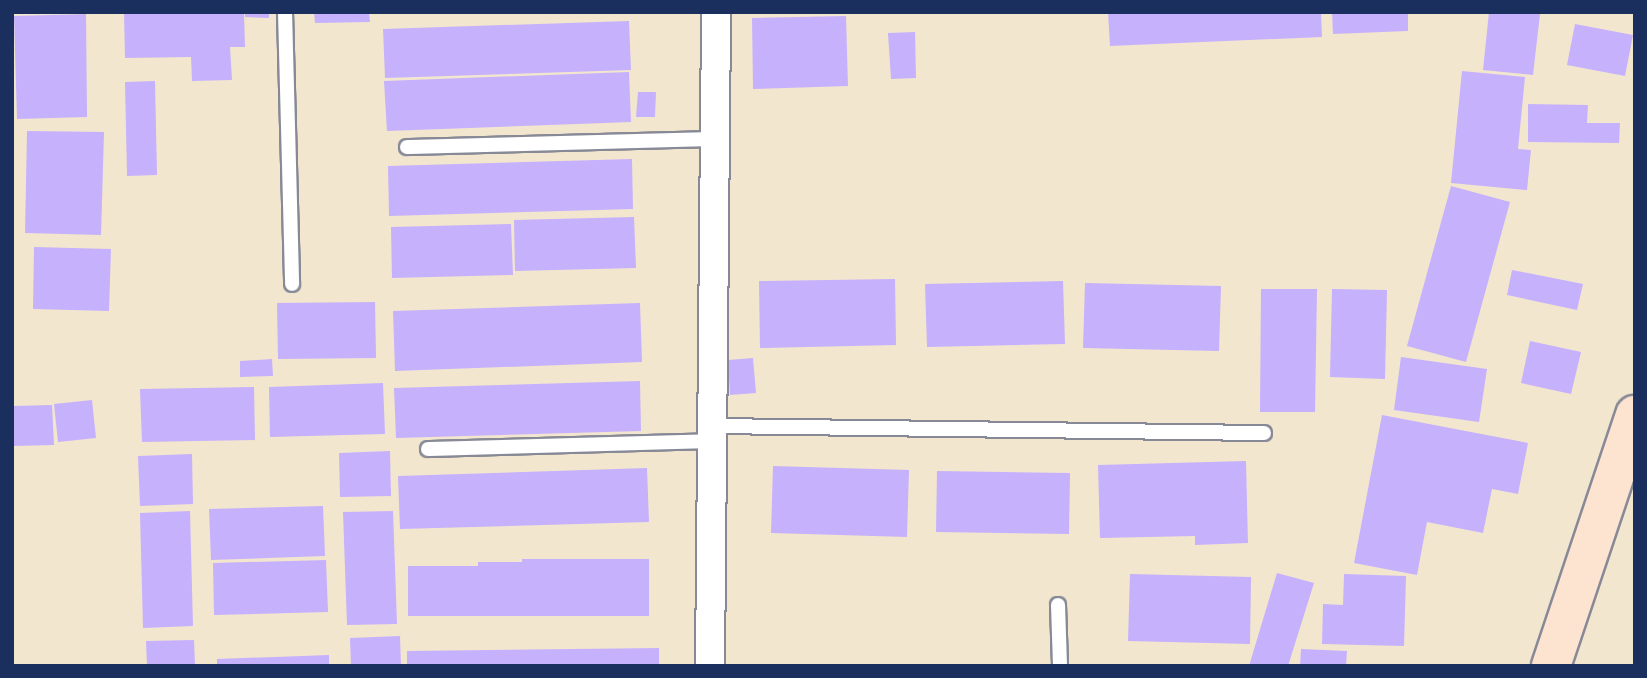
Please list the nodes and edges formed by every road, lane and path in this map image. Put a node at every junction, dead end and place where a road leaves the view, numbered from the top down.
1 (285, 12) edge
2 (716, 12) edge
3 (715, 139) junction
4 (407, 147) dead end
5 (292, 284) dead end
6 (1635, 415) edge
7 (712, 433) junction
8 (1264, 433) dead end
9 (428, 449) dead end
10 (1058, 605) dead end
11 (710, 666) edge
12 (1060, 666) edge
13 (1551, 666) edge

1 - 5 lane
2 - 3 street
3 - 4 lane
3 - 7 street
6 - 13 main road
7 - 8 lane
7 - 9 lane
7 - 11 street
10 - 12 lane

